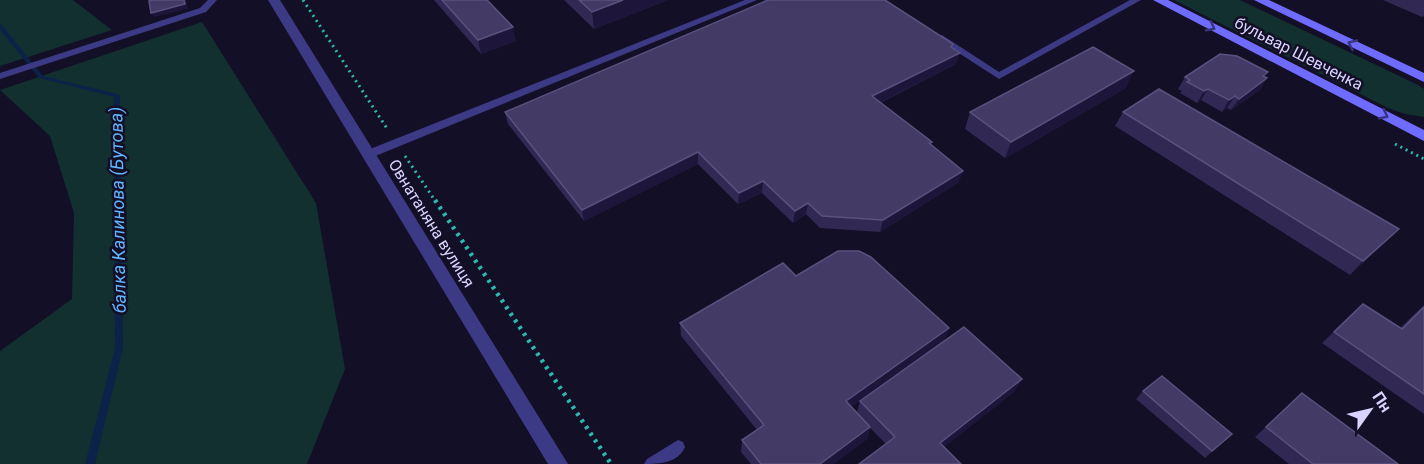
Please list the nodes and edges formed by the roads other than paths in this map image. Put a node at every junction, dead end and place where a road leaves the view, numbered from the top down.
1 (213, 0) edge
2 (274, 0) edge
3 (753, 0) edge
4 (1137, 0) edge
5 (1159, 0) edge
6 (1260, 0) edge
7 (931, 32) edge
8 (2, 75) edge
9 (1424, 78) edge
10 (1424, 136) edge
11 (369, 154) junction
12 (678, 447) dead end
13 (559, 464) edge
14 (652, 464) edge

1 - 8 lane
2 - 11 street, Овнатаняна вулиця
3 - 11 lane
4 - 7 lane
5 -> 10 main road, бульвар Шевченка
9 -> 6 main road, бульвар Шевченка
11 - 13 street, Овнатаняна вулиця
12 - 14 lane

